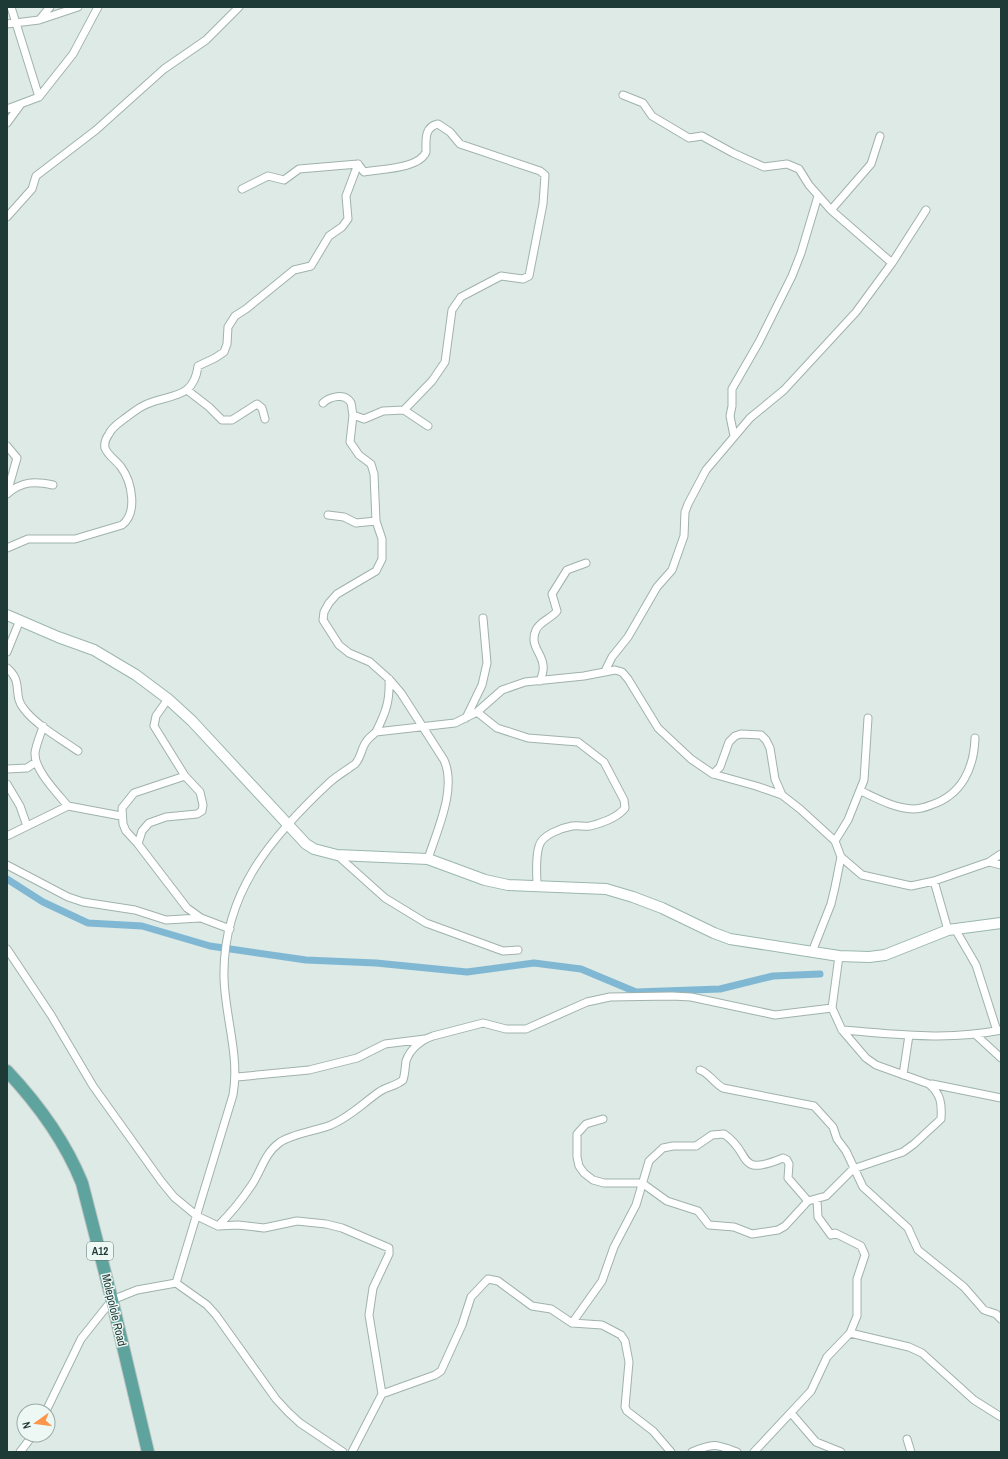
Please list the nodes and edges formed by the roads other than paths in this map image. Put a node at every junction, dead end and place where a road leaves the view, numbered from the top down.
1 (11, 7) edge
2 (50, 7) edge
3 (78, 7) edge
4 (98, 7) edge
5 (239, 7) edge
6 (39, 20) junction
7 (15, 22) junction
8 (7, 24) edge
9 (39, 96) junction
10 (623, 96) dead end
11 (22, 104) junction
12 (7, 108) edge
13 (7, 123) edge
14 (880, 136) dead end
15 (358, 164) junction
16 (242, 189) dead end
17 (818, 196) junction
18 (831, 210) junction
19 (926, 210) dead end
20 (7, 216) edge
21 (892, 263) junction
22 (187, 390) junction
23 (323, 404) dead end
24 (404, 410) junction
25 (353, 416) junction
26 (264, 419) dead end
27 (428, 426) dead end
28 (734, 436) junction
29 (7, 446) edge
30 (53, 485) dead end
31 (7, 494) edge
32 (328, 515) dead end
33 (376, 520) junction
34 (7, 548) edge
35 (586, 563) dead end
36 (7, 615) edge
37 (483, 618) dead end
38 (20, 620) junction
39 (7, 652) edge
40 (7, 668) edge
41 (604, 671) junction
42 (389, 679) junction
43 (540, 681) junction
44 (168, 699) junction
45 (477, 712) junction
46 (466, 718) junction
47 (868, 718) dead end
48 (43, 726) junction
49 (422, 726) junction
50 (376, 732) junction
51 (975, 738) dead end
52 (78, 751) dead end
53 (36, 762) junction
54 (7, 769) edge
55 (713, 774) junction
56 (185, 776) junction
57 (7, 784) edge
58 (861, 791) junction
59 (782, 795) junction
60 (68, 806) junction
61 (121, 816) junction
62 (27, 826) junction
63 (288, 826) junction
64 (7, 836) edge
65 (835, 841) junction
66 (138, 844) junction
67 (1001, 854) edge
68 (337, 855) junction
69 (841, 858) junction
70 (428, 859) junction
71 (989, 862) junction
72 (7, 865) edge
73 (1001, 865) edge
74 (934, 881) junction
75 (537, 886) junction
76 (201, 918) junction
77 (1001, 923) edge
78 (952, 930) junction
79 (229, 932) junction
80 (7, 948) edge
81 (518, 950) dead end
82 (812, 952) junction
83 (840, 956) junction
84 (832, 1008) junction
85 (842, 1030) junction
86 (999, 1030) edge
87 (909, 1035) junction
88 (976, 1035) junction
89 (425, 1039) junction
90 (1001, 1058) edge
91 (700, 1070) dead end
92 (7, 1071) edge
93 (903, 1075) junction
94 (237, 1077) junction
95 (929, 1084) junction
96 (1001, 1098) edge
97 (603, 1119) dead end
98 (853, 1169) junction
99 (642, 1183) junction
100 (817, 1200) junction
101 (808, 1201) junction
102 (197, 1216) junction
103 (218, 1226) junction
104 (176, 1283) junction
105 (112, 1300) junction
106 (1001, 1319) edge
107 (572, 1323) junction
108 (850, 1333) junction
109 (382, 1394) junction
110 (50, 1403) edge
111 (792, 1412) junction
112 (1001, 1417) edge
113 (907, 1439) dead end
114 (27, 1443) edge
115 (20, 1452) edge
116 (148, 1452) edge
117 (343, 1452) edge
118 (352, 1452) edge
119 (671, 1452) edge
120 (692, 1452) edge
121 (737, 1452) edge
122 (754, 1452) edge
123 (841, 1452) edge
124 (911, 1452) edge

1 - 7 street
2 - 6 street
3 - 6 street
4 - 9 street
5 - 20 street
6 - 7 street
7 - 8 street
7 - 9 street
9 - 11 street
10 - 17 street
11 - 12 street
11 - 13 street
14 - 18 street
15 - 16 street
15 - 22 street
15 - 24 street
17 - 18 street
17 - 28 street
18 - 21 street
19 - 21 street
21 - 28 street
22 - 26 street
22 - 34 street
23 - 25 street
24 - 25 street
24 - 27 street
25 - 33 street
28 - 41 street
29 - 31 street
30 - 31 street
32 - 33 street
33 - 42 street
35 - 43 street
36 - 38 street
37 - 46 street
38 - 39 street
38 - 44 street
40 - 48 street
41 - 43 street
41 - 55 street
42 - 49 street
42 - 50 street
43 - 45 street
44 - 56 street
44 - 63 street
45 - 46 street
45 - 75 street
46 - 49 street
47 - 58 street
48 - 52 street
48 - 53 street
49 - 50 street
49 - 70 street
50 - 63 street
51 - 58 street
53 - 54 street
53 - 60 street
55 - 59 street
55 - 59 street
56 - 61 street
56 - 66 street
57 - 62 street
58 - 65 street
59 - 65 street
60 - 61 street
60 - 62 street
61 - 66 street
62 - 64 street
63 - 68 street
63 - 79 street
65 - 69 street
66 - 76 street
67 - 71 street
68 - 70 street
68 - 81 street
69 - 74 street
69 - 82 street
70 - 75 street
71 - 73 street
71 - 74 street
72 - 76 street
74 - 78 street
75 - 82 street
76 - 79 street
77 - 78 street
78 - 83 street
78 - 86 street
79 - 94 street
80 - 102 street
82 - 83 street
83 - 84 street
84 - 85 street
84 - 89 street
85 - 87 street
85 - 93 street
86 - 88 street
87 - 88 street
87 - 93 street
88 - 90 street
89 - 94 street
89 - 103 street
91 - 98 street
92 - 105 main road, Molepolole Road / A12
93 - 95 street
94 - 102 street
95 - 96 street
95 - 98 street
97 - 99 street
98 - 100 street
98 - 106 street
99 - 101 street
99 - 101 street
99 - 107 street
100 - 101 street
100 - 108 street
102 - 103 street
102 - 104 street
103 - 109 street
104 - 105 street
104 - 117 street
105 - 110 street
105 - 116 main road, Molepolole Road / A12
107 - 109 street
107 - 119 street
108 - 111 street
108 - 112 street
109 - 118 street
111 - 122 street
111 - 123 street
113 - 124 street
114 - 115 street
120 - 121 street

